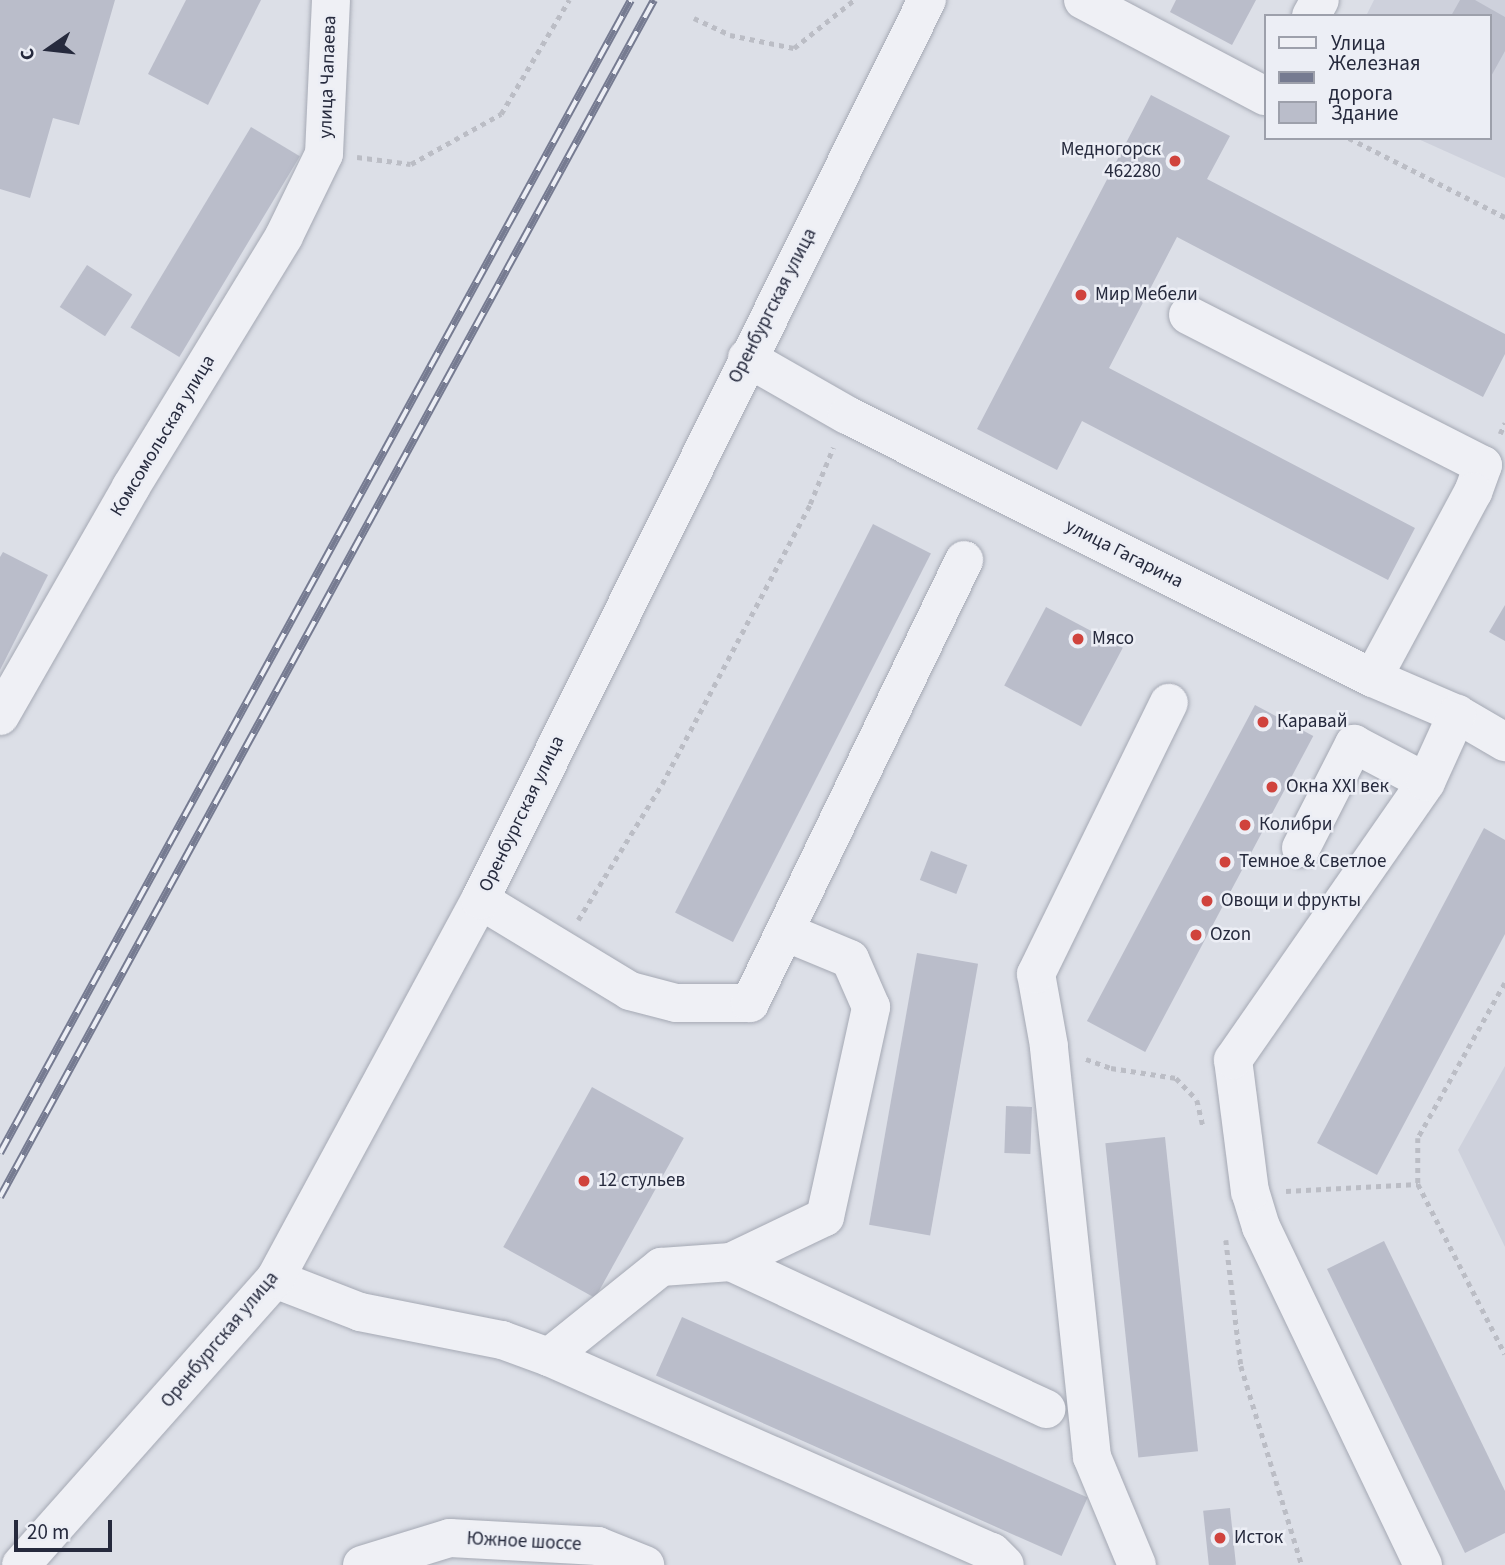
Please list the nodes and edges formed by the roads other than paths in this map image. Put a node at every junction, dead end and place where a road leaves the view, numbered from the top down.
1 (331, 0) edge
2 (927, 0) edge
3 (1083, 0) edge
4 (1264, 95) edge
5 (324, 154) joint
6 (1188, 315) dead end
7 (747, 358) junction
8 (964, 559) dead end
9 (1373, 678) junction
10 (1169, 703) dead end
11 (1457, 714) junction
12 (0, 716) edge
13 (1505, 742) edge
14 (1426, 782) junction
15 (1301, 849) dead end
16 (480, 900) junction
17 (785, 932) junction
18 (731, 1262) junction
19 (275, 1279) junction
20 (549, 1357) junction
21 (1046, 1409) dead end
22 (526, 1554) edge
23 (21, 1565) edge
24 (362, 1565) edge
25 (645, 1565) edge
26 (1005, 1565) edge
27 (1137, 1565) edge
28 (1423, 1565) edge

1 - 5 street, улица Чапаева
2 - 7 street, Оренбургская улица
3 - 4 street
5 - 12 street, Комсомольская улица
6 - 9 street
7 - 9 street, улица Гагарина
7 - 16 street, Оренбургская улица
8 - 17 street
9 - 11 street, улица Гагарина
10 - 27 street
11 - 13 street, улица Гагарина
11 - 14 street
14 - 15 street
14 - 28 street
16 - 17 street
16 - 19 street, Оренбургская улица
17 - 18 street
18 - 20 street
18 - 21 street
19 - 20 street
19 - 23 street, Оренбургская улица
20 - 26 street
22 - 24 street, Южное шоссе
22 - 25 street, Южное шоссе

